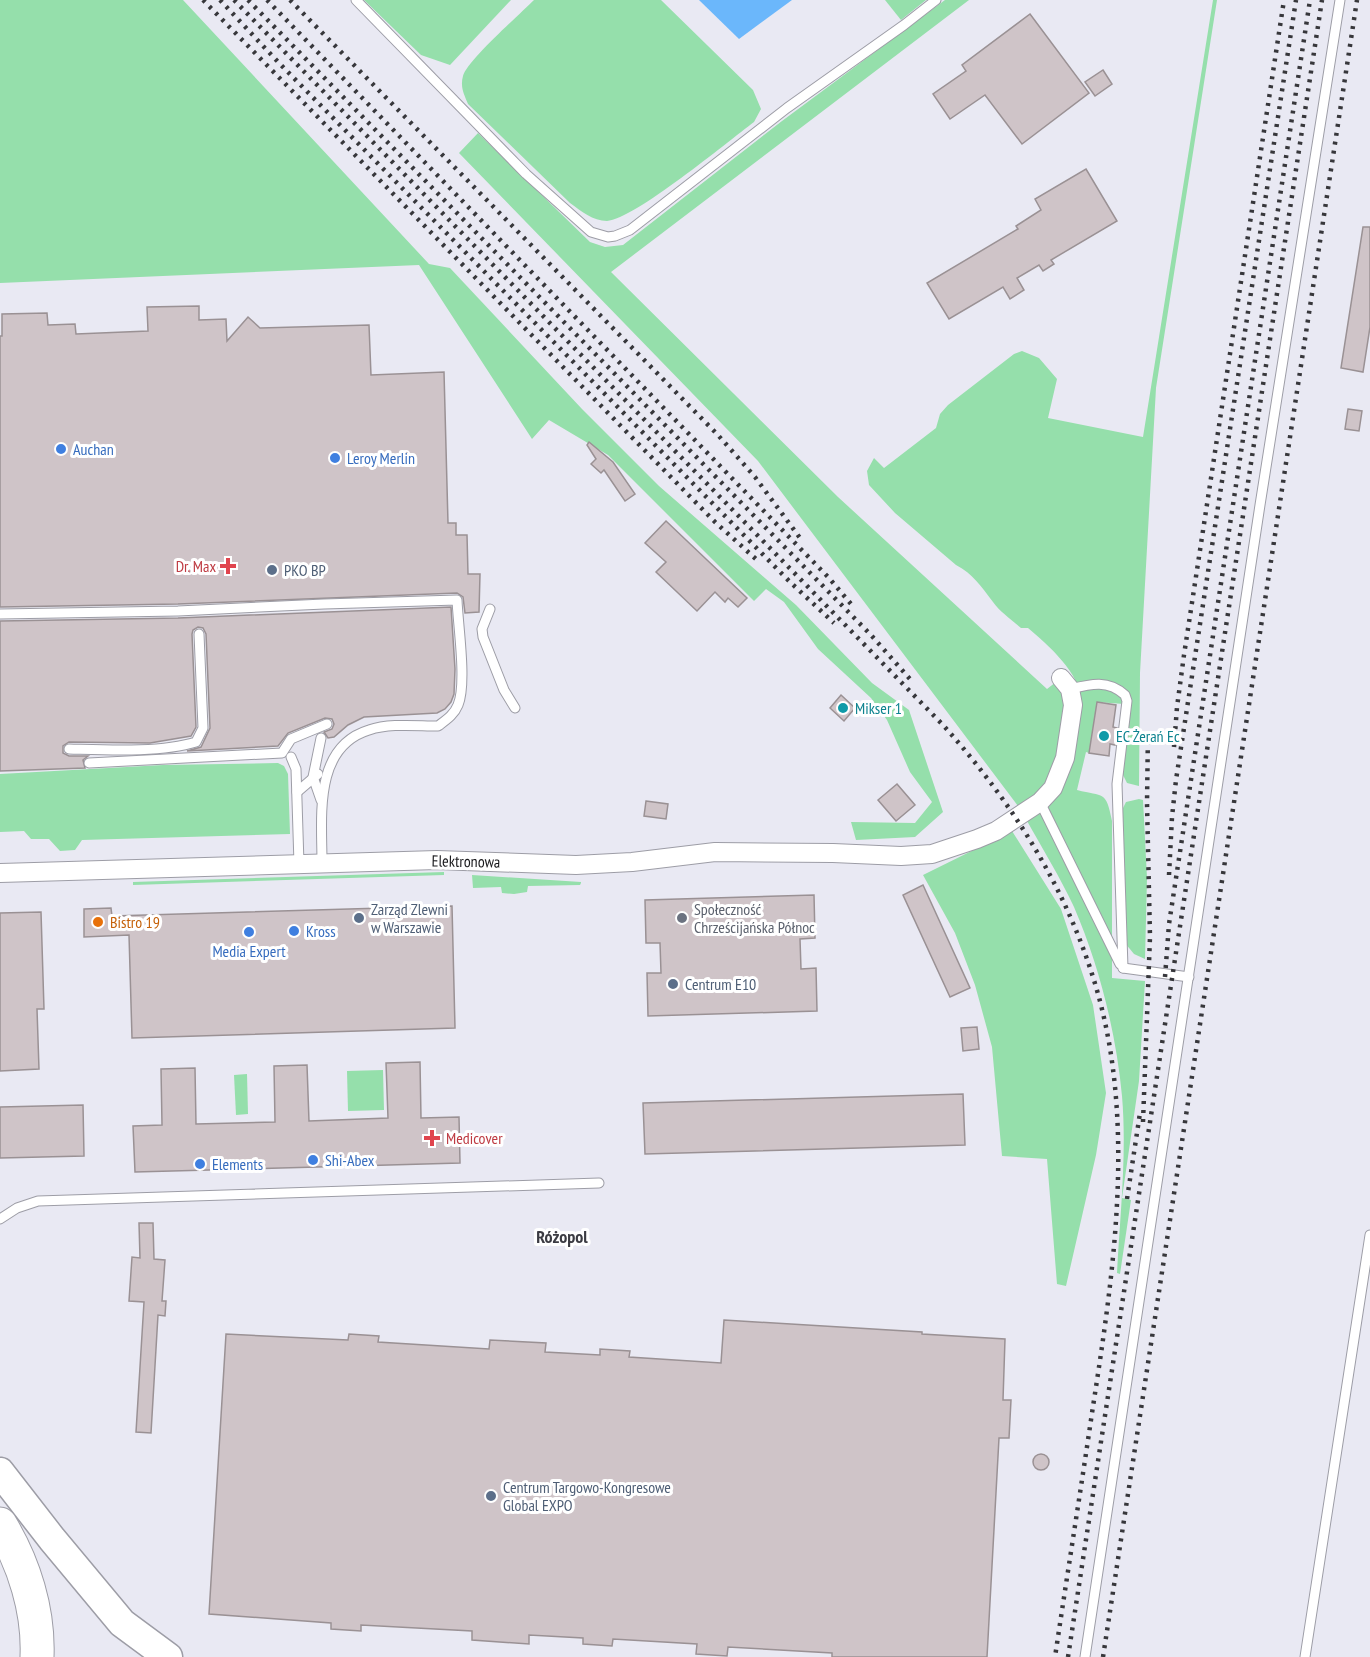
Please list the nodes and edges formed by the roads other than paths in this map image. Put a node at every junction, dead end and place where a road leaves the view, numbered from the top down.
1 (356, 0) edge
2 (936, 0) edge
3 (1340, 0) edge
4 (490, 609) dead end
5 (0, 614) edge
6 (199, 634) dead end
7 (1065, 684) joint
8 (514, 708) dead end
9 (327, 724) dead end
10 (321, 738) dead end
11 (69, 749) dead end
12 (291, 757) dead end
13 (89, 763) dead end
14 (330, 766) junction
15 (313, 777) junction
16 (297, 792) junction
17 (1040, 802) junction
18 (323, 806) junction
19 (322, 863) junction
20 (299, 864) junction
21 (0, 873) edge
22 (1123, 968) junction
23 (1189, 977) junction
24 (599, 1183) dead end
25 (0, 1220) edge
26 (1370, 1235) edge
27 (0, 1472) edge
28 (0, 1524) edge
29 (37, 1657) edge
30 (168, 1657) edge
31 (1085, 1657) edge
32 (1305, 1657) edge

1 - 2 lane
3 - 23 lane
4 - 8 lane
5 - 14 lane
6 - 11 lane
7 - 17 street
7 - 22 lane
9 - 13 lane
10 - 15 lane
12 - 16 lane
14 - 15 lane
14 - 18 lane
15 - 16 lane
15 - 18 lane
16 - 20 lane
17 - 19 street, Elektronowa
17 - 22 lane
18 - 19 lane
19 - 20 street, Elektronowa
20 - 21 street, Elektronowa
22 - 23 lane
23 - 31 lane
24 - 25 lane
26 - 32 lane
27 - 30 main road
28 - 29 highway

